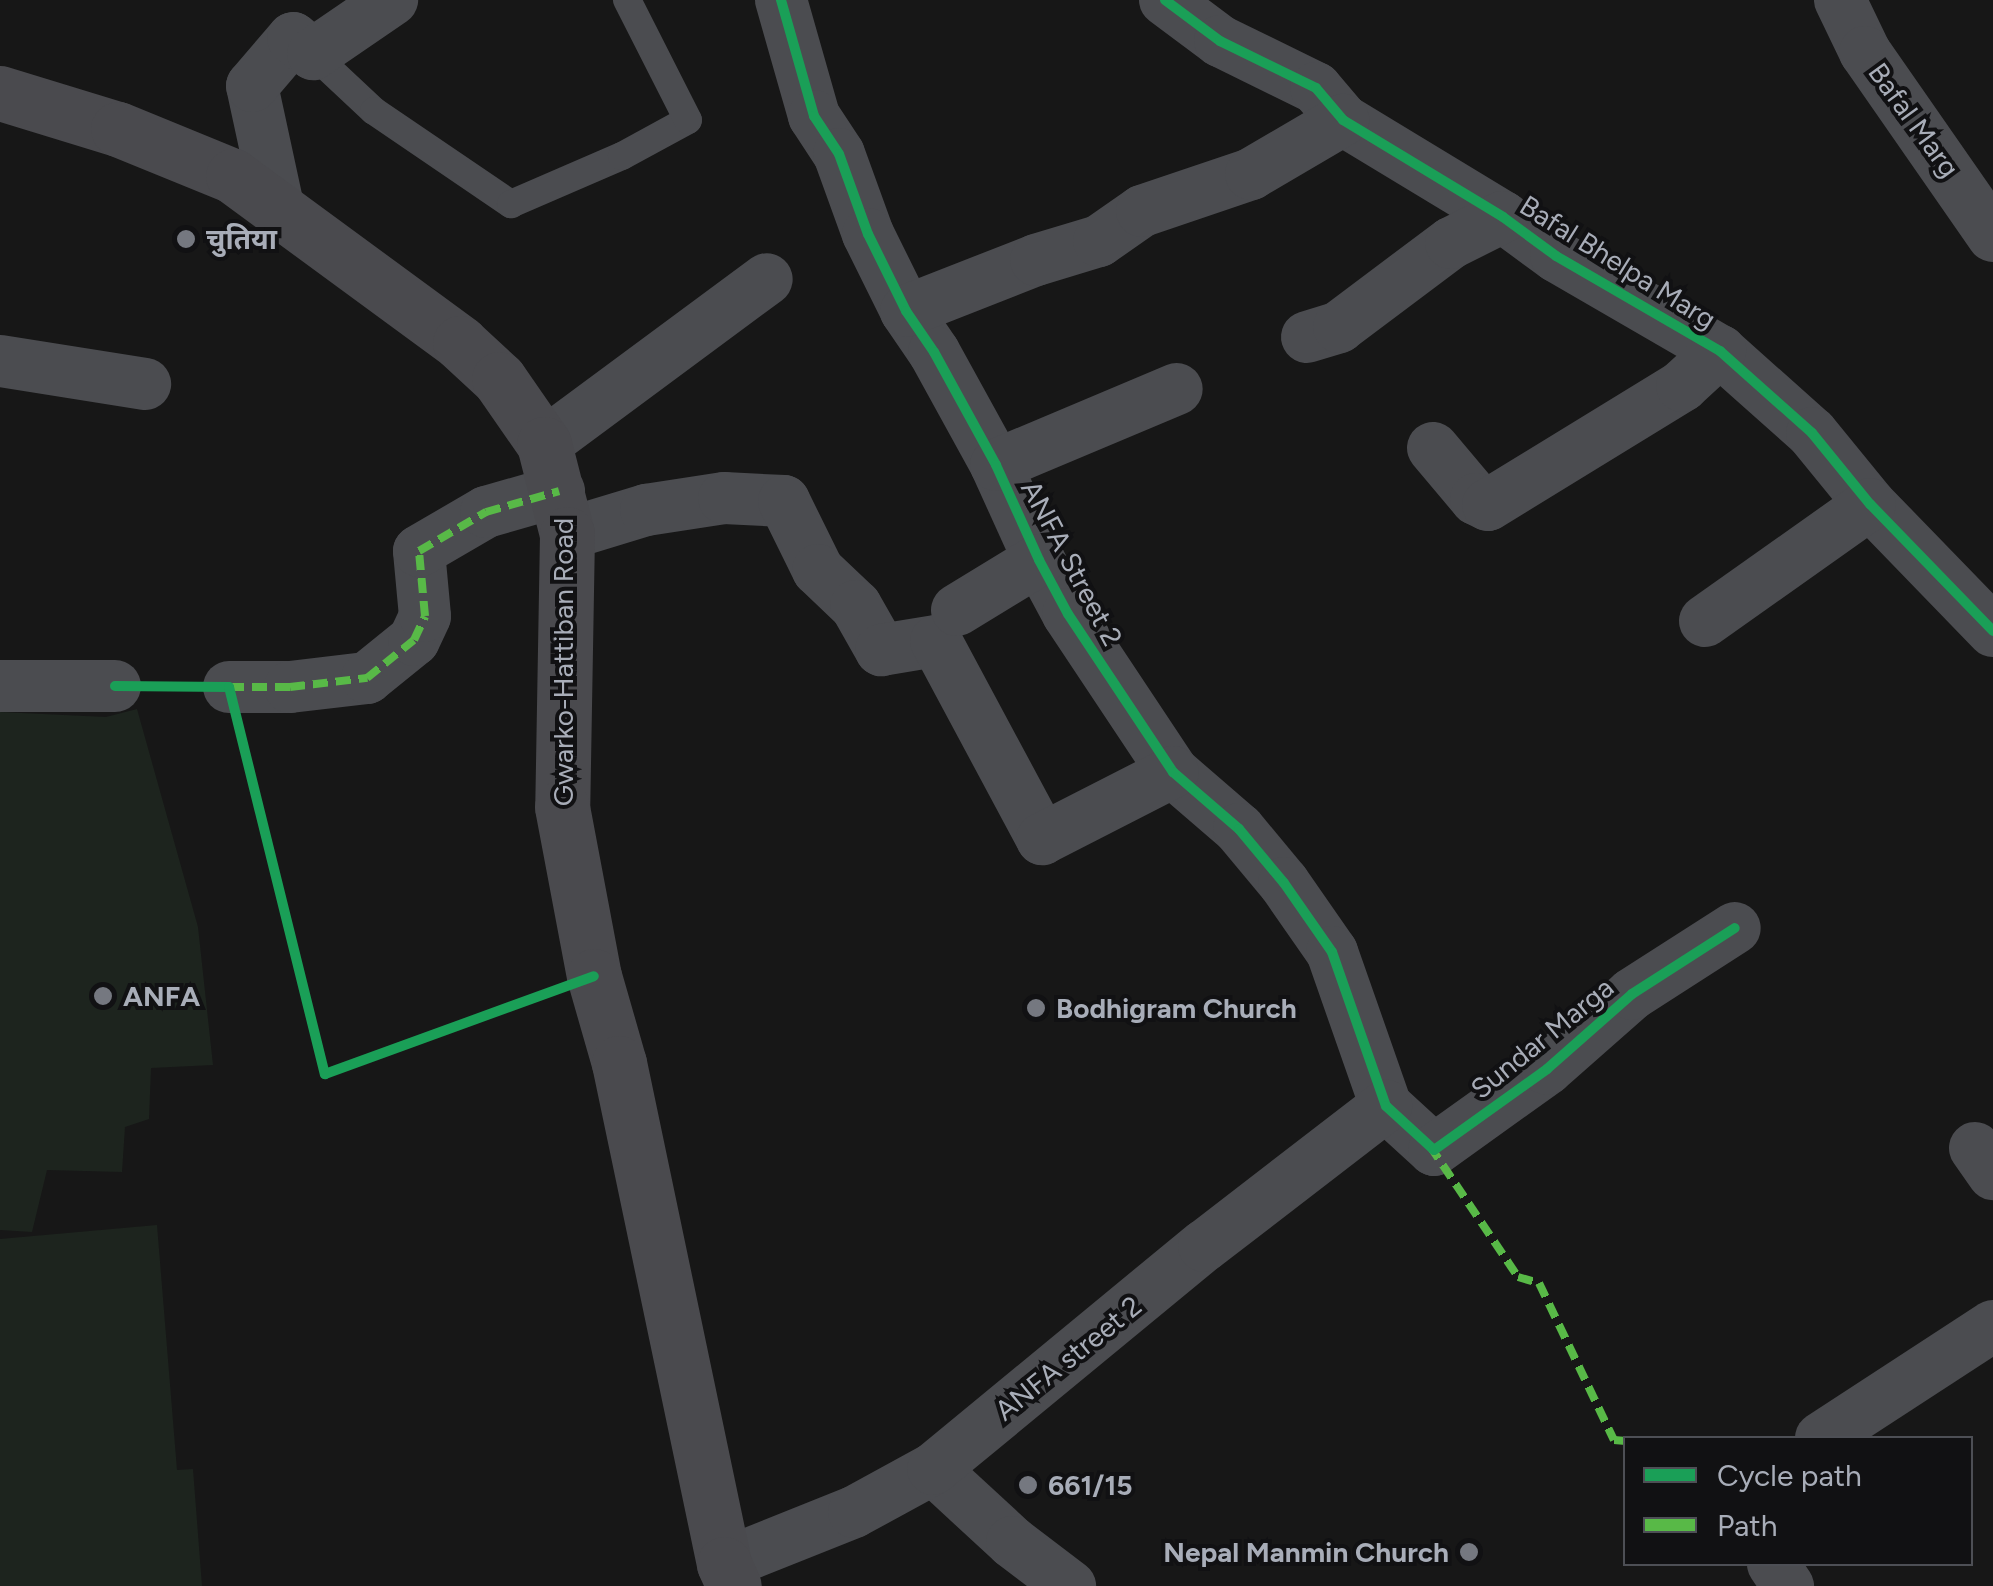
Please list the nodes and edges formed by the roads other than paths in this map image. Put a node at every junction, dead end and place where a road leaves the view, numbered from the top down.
1 (392, 0) edge
2 (627, 0) edge
3 (781, 0) edge
4 (1165, 0) edge
5 (1840, 0) edge
6 (313, 54) junction
7 (0, 92) edge
8 (1342, 120) junction
9 (278, 206) junction
10 (1503, 218) junction
11 (1991, 227) edge
12 (767, 279) dead end
13 (906, 311) junction
14 (1307, 336) dead end
15 (1720, 351) junction
16 (0, 361) edge
17 (145, 384) dead end
18 (1177, 389) dead end
19 (1433, 448) dead end
20 (996, 464) junction
21 (557, 490) junction
22 (1870, 504) junction
23 (1039, 560) junction
24 (957, 610) dead end
25 (1705, 621) dead end
26 (1993, 631) edge
27 (0, 686) edge
28 (115, 686) dead end
29 (229, 687) dead end
30 (1173, 772) junction
31 (1735, 928) dead end
32 (1386, 1106) junction
33 (1993, 1326) edge
34 (1824, 1436) edge
35 (933, 1468) junction
36 (729, 1575) edge
37 (1070, 1586) edge

1 - 6 street
2 - 6 lane
3 - 13 street, ANFA Street 2
4 - 8 street, Bafal Bhelpa Marg
5 - 11 street, Bafal Marg
6 - 9 street
7 - 9 main road
8 - 10 street, Bafal Bhelpa Marg
8 - 13 street
9 - 21 main road
10 - 14 street
10 - 15 street, Bafal Bhelpa Marg
12 - 21 street
13 - 20 street, ANFA Street 2
15 - 19 street
15 - 22 street, Bafal Bhelpa Marg
16 - 17 street
18 - 20 street
20 - 23 street, ANFA Street 2
21 - 29 street
21 - 30 street
21 - 36 main road, Gwarko-Hattiban Road
22 - 25 street
22 - 26 street, Bafal Bhelpa Marg
23 - 24 street
23 - 30 street, ANFA Street 2
27 - 28 street
30 - 32 street, ANFA Street 2
31 - 32 street, Sundar Marga
32 - 35 street, ANFA street 2
33 - 34 street
35 - 36 street, ANFA street 2
35 - 37 street

